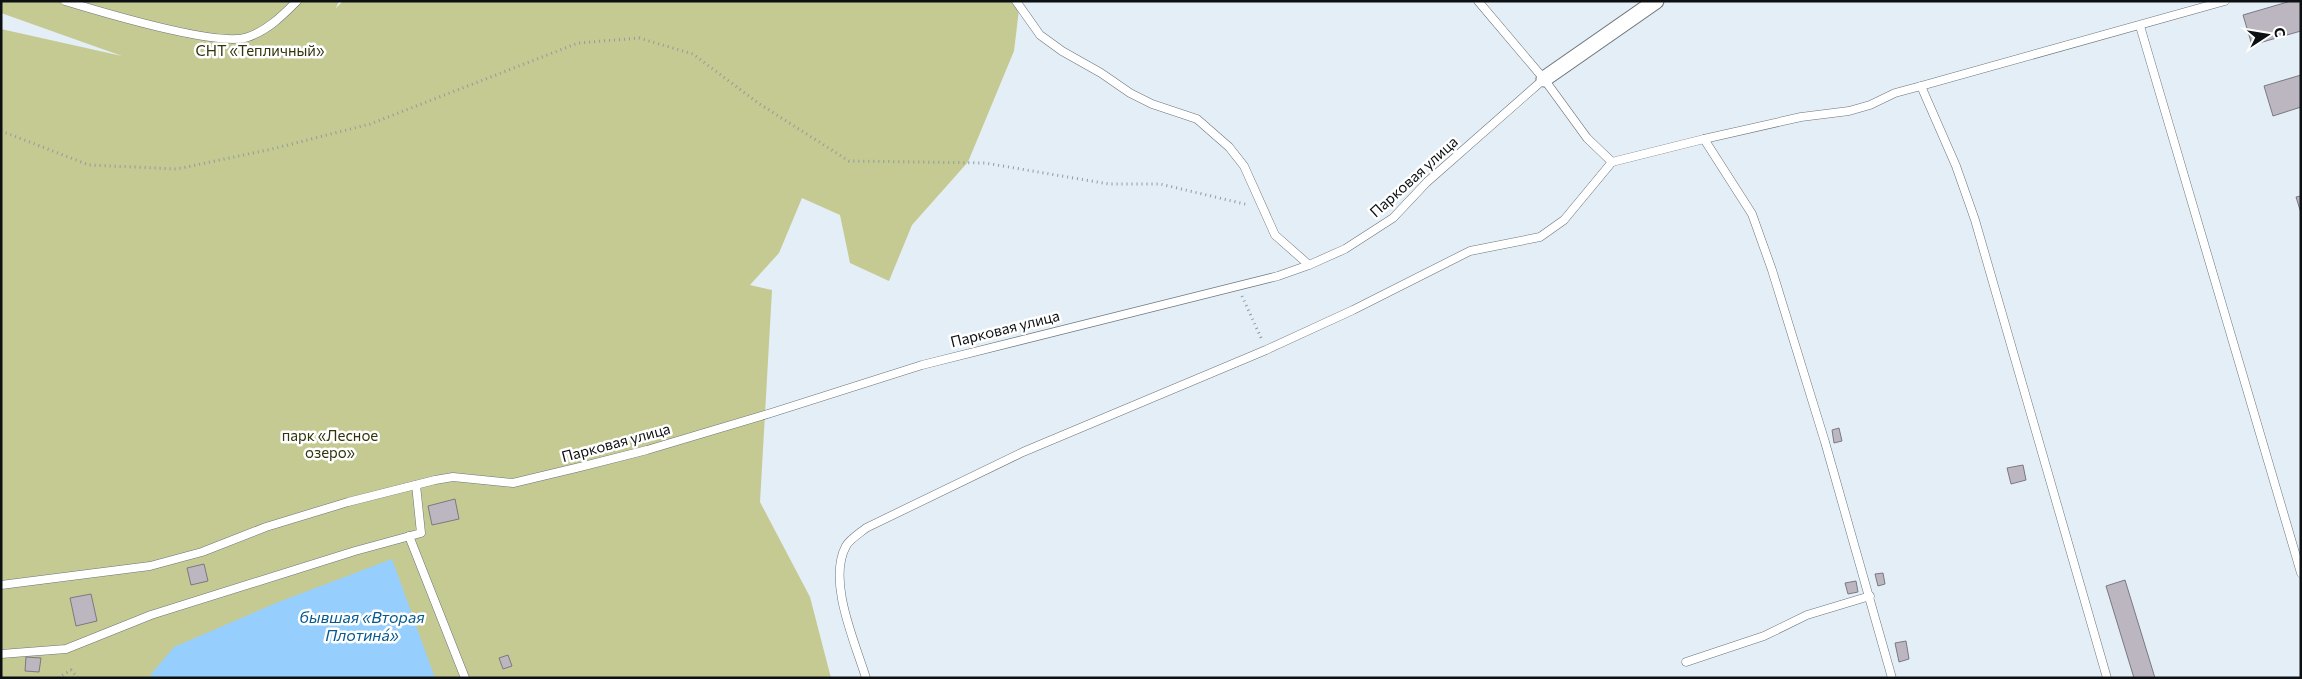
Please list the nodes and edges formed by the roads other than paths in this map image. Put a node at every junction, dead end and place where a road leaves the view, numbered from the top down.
1 (64, 1) edge
2 (296, 1) edge
3 (1016, 1) edge
4 (1478, 1) edge
5 (1656, 1) edge
6 (2225, 1) edge
7 (2140, 26) junction
8 (1544, 79) junction
9 (1920, 86) junction
10 (1704, 138) junction
11 (1612, 162) junction
12 (1310, 266) junction
13 (416, 485) junction
14 (409, 536) junction
15 (2301, 573) edge
16 (1, 585) edge
17 (1870, 596) junction
18 (1, 654) edge
19 (1686, 662) dead end
20 (465, 678) edge
21 (866, 678) edge
22 (1892, 678) edge
23 (2107, 678) edge

1 - 2 lane
3 - 12 lane
4 - 8 lane
5 - 8 street
6 - 7 lane
7 - 9 lane
7 - 15 lane
8 - 11 lane
8 - 12 lane, Парковая улица
9 - 10 lane
9 - 23 lane
10 - 11 lane
10 - 17 lane
11 - 21 lane
12 - 13 lane, Парковая улица
13 - 14 lane
13 - 16 lane, Парковая улица
14 - 18 lane
14 - 20 lane
17 - 19 lane
17 - 22 lane

